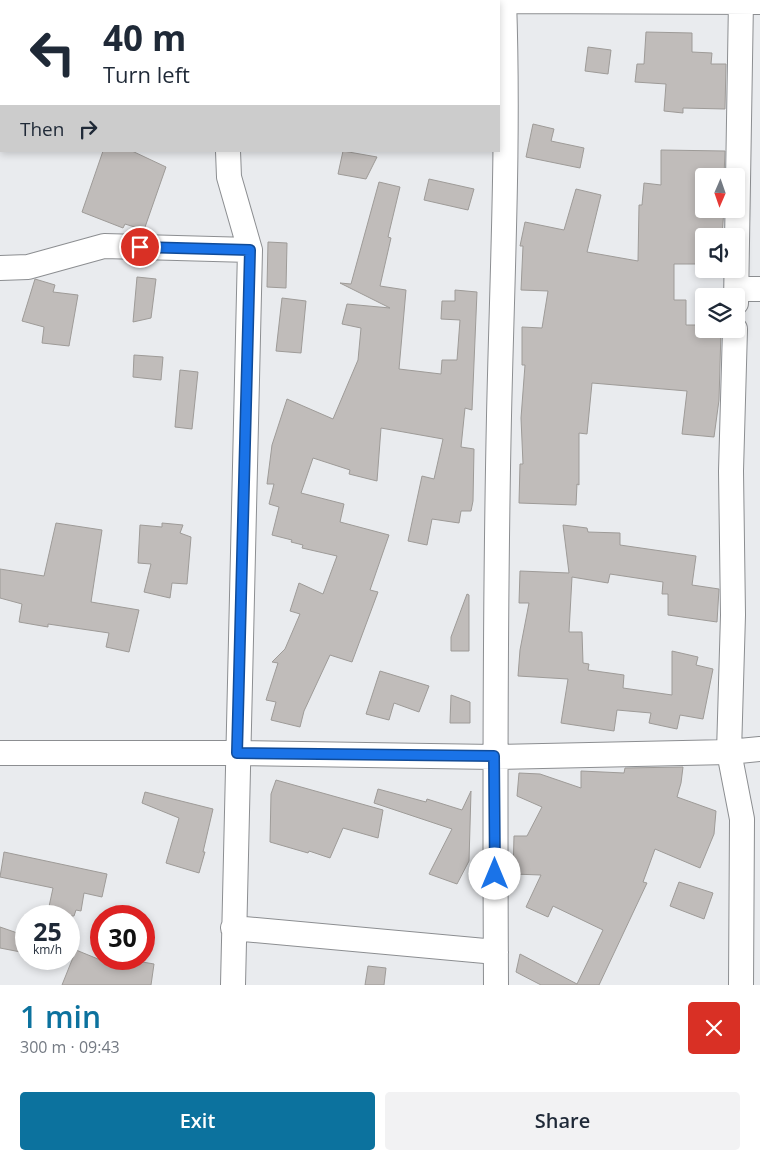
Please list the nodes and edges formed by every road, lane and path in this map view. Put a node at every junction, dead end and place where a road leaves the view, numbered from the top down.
1 (500, 1) edge
2 (747, 1) edge
3 (500, 17) edge
4 (228, 152) edge
5 (250, 250) junction
6 (0, 268) edge
7 (736, 288) edge
8 (760, 289) edge
9 (745, 293) edge
10 (736, 338) edge
11 (760, 749) edge
12 (729, 752) junction
13 (0, 753) edge
14 (237, 753) junction
15 (494, 756) junction
16 (233, 928) junction
17 (496, 952) junction
18 (233, 985) edge
19 (496, 985) edge
20 (741, 985) edge

1 - 2 street
2 - 7 street
3 - 15 street
4 - 5 street
5 - 6 street
5 - 14 street
8 - 9 street
10 - 12 street
11 - 12 street
12 - 15 street
12 - 20 street
13 - 14 street
14 - 15 street
14 - 16 street
15 - 17 street
16 - 17 street
16 - 18 street
17 - 19 street

